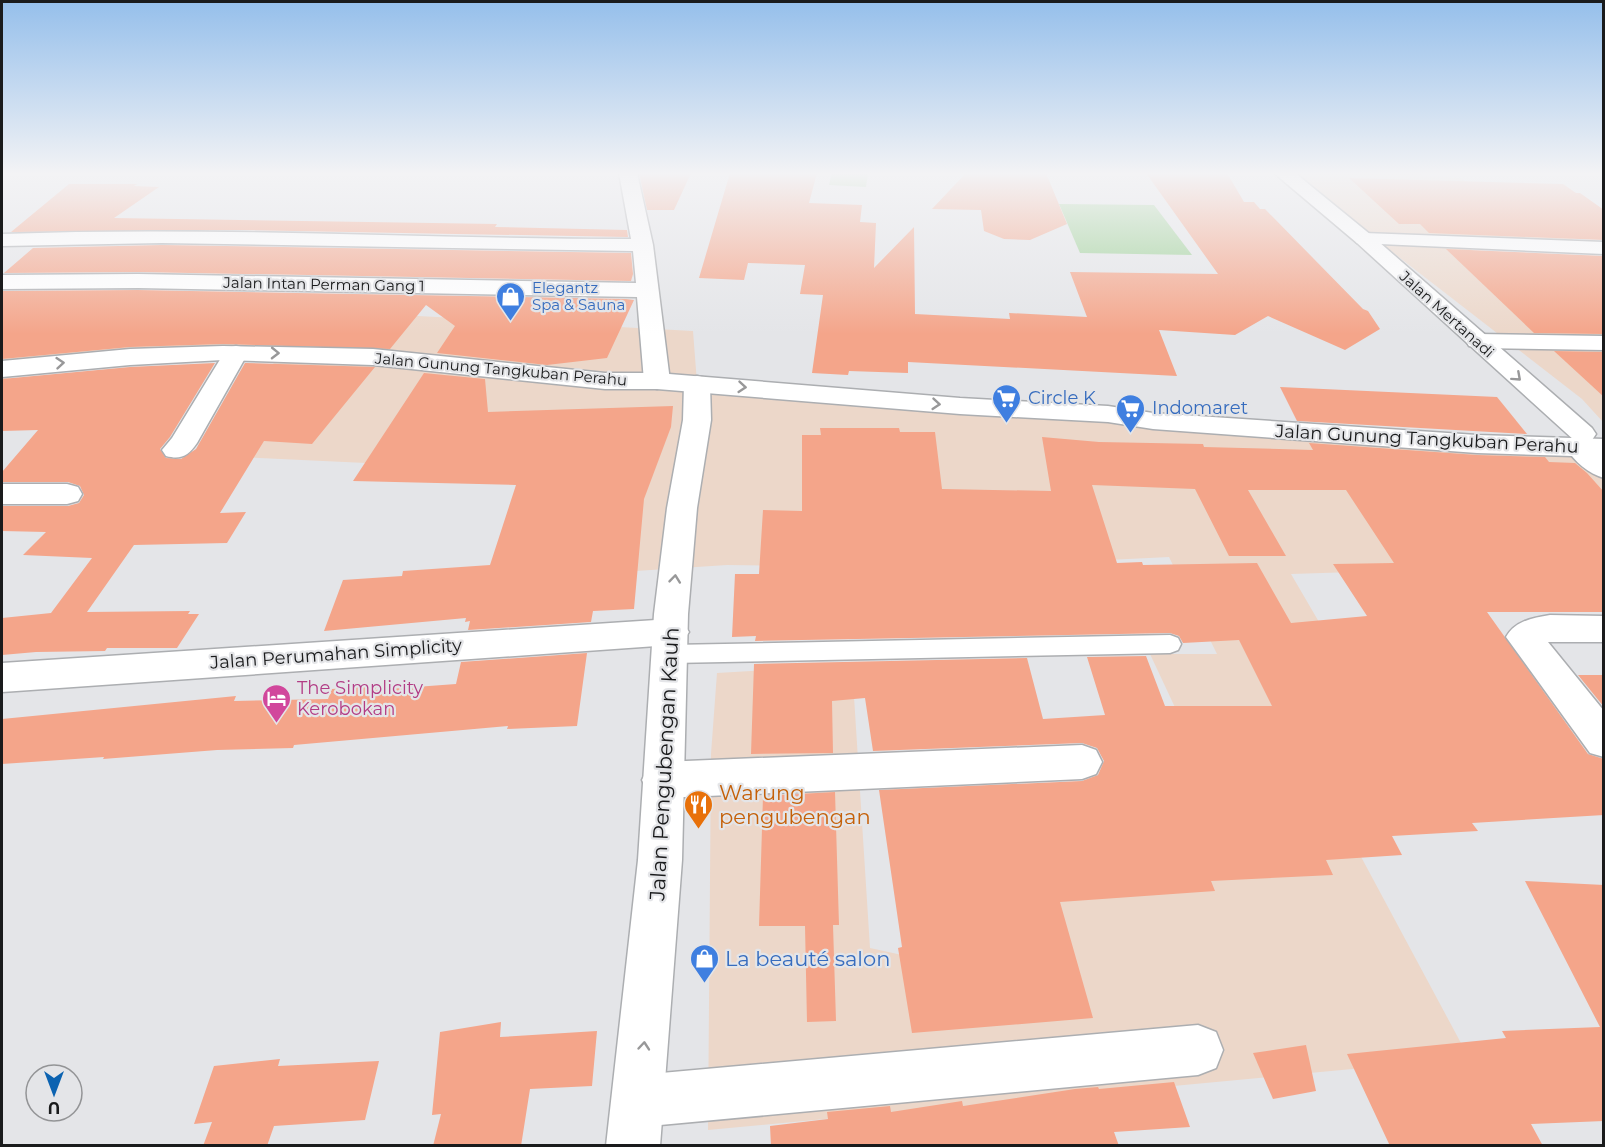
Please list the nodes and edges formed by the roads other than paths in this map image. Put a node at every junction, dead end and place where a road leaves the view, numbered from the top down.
1 (640, 227) edge
2 (1349, 227) edge
3 (1364, 239) junction
4 (2, 240) edge
5 (644, 245) junction
6 (1604, 248) edge
7 (2, 282) edge
8 (646, 290) junction
9 (1478, 341) junction
10 (1604, 343) edge
11 (236, 353) junction
12 (2, 369) edge
13 (657, 381) junction
14 (697, 384) junction
15 (1592, 441) edge
16 (176, 450) dead end
17 (1604, 470) edge
18 (2, 494) edge
19 (67, 494) dead end
20 (1604, 629) edge
21 (671, 643) junction
22 (1170, 644) dead end
23 (2, 678) edge
24 (1602, 738) edge
25 (1082, 762) dead end
26 (662, 780) junction
27 (1198, 1050) dead end
28 (636, 1123) edge

1 - 5 street
2 - 3 street, Jalan Mertanadi
3 - 6 street
3 - 9 street, Jalan Mertanadi
4 - 5 street
5 - 8 street
7 - 8 street, Jalan Intan Perman Gang 1
8 - 13 street
9 - 10 street
9 -> 15 street, Jalan Mertanadi
12 -> 11 street, Jalan Gunung Tangkuban Perahu
11 -> 13 street, Jalan Gunung Tangkuban Perahu
11 - 16 street
13 - 14 street, Jalan Gunung Tangkuban Perahu
14 -> 15 street, Jalan Gunung Tangkuban Perahu
21 -> 14 street, Jalan Pengubengan Kauh
15 - 17 street, Jalan Mertanadi
18 - 19 street
20 - 24 street
21 - 22 lane
21 - 23 street, Jalan Perumahan Simplicity
21 - 26 street, Jalan Pengubengan Kauh
25 - 26 street
28 -> 26 street, Jalan Pengubengan Kauh
27 - 28 street

